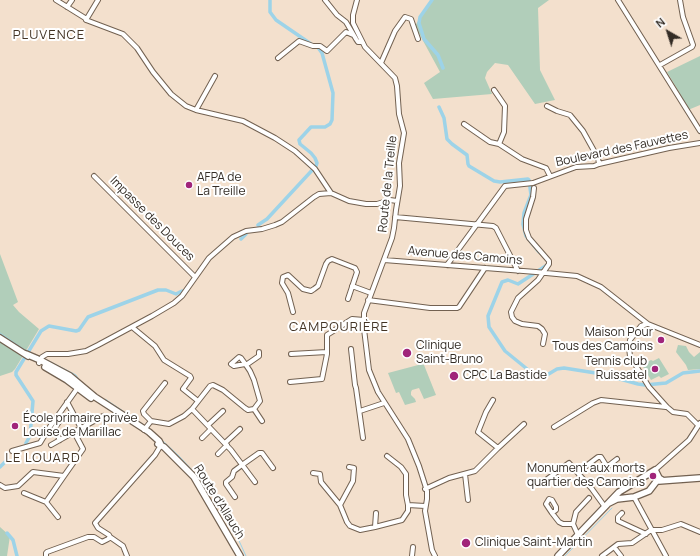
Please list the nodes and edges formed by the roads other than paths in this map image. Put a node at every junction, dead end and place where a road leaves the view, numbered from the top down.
1 (56, 0) edge
2 (72, 0) edge
3 (98, 0) edge
4 (324, 0) edge
5 (357, 0) edge
6 (618, 0) edge
7 (680, 0) edge
8 (68, 7) junction
9 (86, 20) junction
10 (353, 35) junction
11 (418, 39) dead end
12 (361, 42) junction
13 (278, 58) dead end
14 (381, 63) junction
15 (660, 65) junction
16 (215, 76) dead end
17 (494, 90) dead end
18 (547, 106) dead end
19 (196, 110) junction
20 (464, 124) dead end
21 (700, 132) edge
22 (700, 143) edge
23 (499, 144) junction
24 (599, 164) junction
25 (94, 176) dead end
26 (550, 176) junction
27 (534, 188) dead end
28 (331, 193) junction
29 (397, 201) junction
30 (395, 217) junction
31 (477, 224) junction
32 (384, 260) junction
33 (446, 265) junction
34 (485, 268) junction
35 (518, 271) junction
36 (540, 272) junction
37 (195, 277) junction
38 (352, 286) junction
39 (371, 293) junction
40 (348, 299) dead end
41 (368, 300) junction
42 (293, 312) dead end
43 (364, 320) junction
44 (648, 324) junction
45 (132, 327) junction
46 (0, 338) edge
47 (543, 344) dead end
48 (700, 344) edge
49 (351, 349) dead end
50 (259, 352) dead end
51 (326, 352) junction
52 (291, 354) dead end
53 (40, 362) junction
54 (290, 382) dead end
55 (165, 383) dead end
56 (79, 386) junction
57 (493, 400) dead end
58 (198, 401) junction
59 (67, 402) junction
60 (384, 403) junction
61 (667, 407) junction
62 (192, 409) junction
63 (254, 409) junction
64 (223, 411) dead end
65 (360, 411) junction
66 (103, 416) dead end
67 (62, 419) dead end
68 (151, 421) junction
69 (262, 421) dead end
70 (524, 424) dead end
71 (699, 424) edge
72 (209, 427) junction
73 (554, 427) dead end
74 (81, 428) junction
75 (240, 429) dead end
76 (145, 430) junction
77 (74, 432) junction
78 (202, 438) dead end
79 (363, 438) dead end
80 (60, 440) junction
81 (226, 444) junction
82 (51, 445) dead end
83 (161, 445) junction
84 (498, 448) junction
85 (12, 451) dead end
86 (218, 454) dead end
87 (387, 456) dead end
88 (617, 459) dead end
89 (242, 465) junction
90 (273, 468) dead end
91 (349, 468) dead end
92 (655, 470) junction
93 (578, 472) junction
94 (313, 473) dead end
95 (465, 474) junction
96 (64, 476) junction
97 (700, 478) edge
98 (546, 480) dead end
99 (659, 480) junction
100 (254, 482) dead end
101 (0, 485) edge
102 (425, 488) junction
103 (24, 493) dead end
104 (235, 497) dead end
105 (616, 497) junction
106 (634, 497) junction
107 (589, 498) dead end
108 (468, 500) dead end
109 (46, 502) junction
110 (340, 505) junction
111 (408, 505) junction
112 (606, 505) junction
113 (426, 506) junction
114 (376, 513) dead end
115 (552, 513) dead end
116 (622, 513) dead end
117 (58, 517) dead end
118 (573, 524) junction
119 (376, 527) junction
120 (651, 530) junction
121 (700, 532) edge
122 (646, 534) junction
123 (578, 535) junction
124 (110, 538) junction
125 (413, 547) dead end
126 (614, 547) junction
127 (46, 556) edge
128 (127, 556) edge
129 (240, 556) edge
130 (412, 556) edge
131 (435, 556) edge
132 (558, 556) edge
133 (602, 556) edge
134 (621, 556) edge
135 (666, 556) edge

1 - 8 street
2 - 8 street
3 - 9 street
4 - 10 street
5 - 12 street, Route de la Treille
6 - 15 street
7 - 15 street
8 - 9 street
9 - 19 street
10 - 12 street
10 - 13 street
11 - 14 street
12 - 14 street, Route de la Treille
14 - 29 street, Route de la Treille
15 - 21 street
16 - 19 street
17 - 23 street
18 - 24 street
19 - 28 street
20 - 23 street
22 - 24 street, Boulevard des Fauvettes
23 - 26 street
24 - 26 street, Boulevard des Fauvettes
25 - 37 street, Impasse des Douces
26 - 31 street, Boulevard des Fauvettes
27 - 36 street
28 - 29 street
28 - 37 street
29 - 30 street, Route de la Treille
30 - 31 street
30 - 32 street, Route de la Treille
31 - 33 street, Boulevard des Fauvettes
31 - 35 street
32 - 33 street, Avenue des Camoins
32 - 39 street, Route de la Treille
33 - 34 street, Avenue des Camoins
34 - 35 street, Avenue des Camoins
34 - 41 street
35 - 36 street, Avenue des Camoins
36 - 44 street, Avenue des Camoins
36 - 47 street
37 - 45 street
38 - 39 street
38 - 40 street
38 - 42 street
39 - 41 street, Route de la Treille
41 - 43 street, Route de la Treille
43 - 51 street
43 - 60 street, Route de la Treille
44 - 48 street, Avenue des Camoins
44 - 61 street
45 - 53 street
45 - 58 street
46 - 53 main road, Route d'Allauch
49 - 65 street
50 - 63 street
51 - 52 street
51 - 54 street
53 - 56 main road, Route d'Allauch
55 - 68 street
56 - 59 street
56 - 76 main road, Route d'Allauch
57 - 84 street
58 - 62 street
58 - 63 street
59 - 74 street
59 - 85 street
60 - 65 street
60 - 102 street, Route de la Treille
61 - 71 street
61 - 73 street
62 - 68 street
62 - 72 street
63 - 69 street
64 - 72 street
65 - 79 street
66 - 74 street
67 - 80 street
68 - 76 street
70 - 84 street
71 - 92 street
72 - 78 street
72 - 81 street
74 - 77 street
75 - 81 street
76 - 83 main road, Route d'Allauch
77 - 80 street
77 - 96 street
80 - 82 street
81 - 86 street
81 - 89 street
83 - 124 street
83 - 129 main road, Route d'Allauch
84 - 95 street
87 - 111 street
88 - 93 street
89 - 90 street
89 - 100 street
89 - 104 street
91 - 110 street
92 - 99 main road
92 - 105 main road
93 - 98 street
93 - 112 street
94 - 110 street
95 - 102 street
95 - 108 street
96 - 101 street
96 - 109 street
97 - 99 main road
99 - 106 main road
102 - 113 street, Route de la Treille
103 - 109 street
105 - 106 main road
105 - 112 main road
106 - 120 street
107 - 118 street
109 - 117 street
110 - 119 street
111 - 113 street
111 - 119 street
112 - 123 main road
113 - 131 street, Route de la Treille
114 - 119 street
115 - 118 street
116 - 122 street
118 - 123 street
120 - 121 street
120 - 122 street
120 - 135 street
122 - 126 street
123 - 132 main road
124 - 127 street
124 - 128 street
125 - 130 street
126 - 133 street
126 - 134 street

